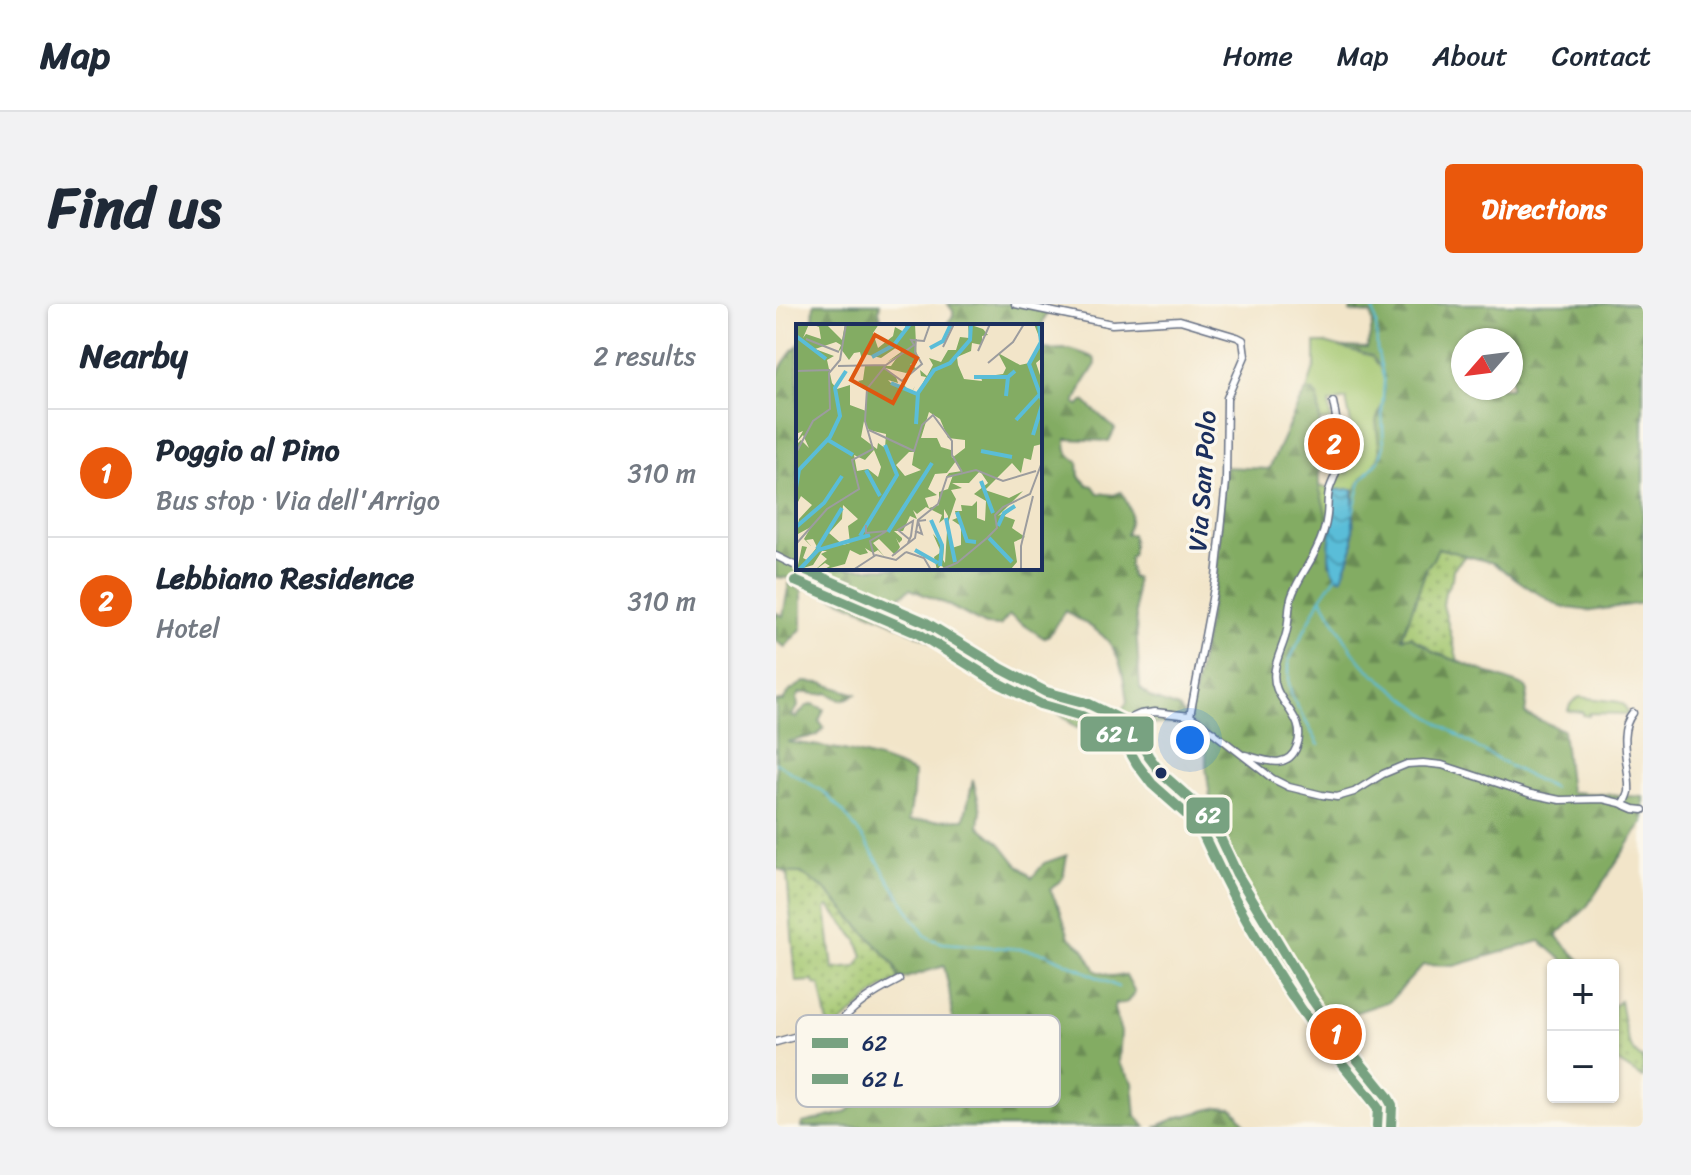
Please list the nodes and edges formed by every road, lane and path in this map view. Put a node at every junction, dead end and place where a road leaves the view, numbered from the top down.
1 (1015, 304) edge
2 (1333, 402) dead end
3 (776, 556) edge
4 (796, 565) edge
5 (807, 570) edge
6 (1633, 713) dead end
7 (1190, 716) junction
8 (1124, 721) junction
9 (1242, 754) junction
10 (1624, 805) junction
11 (1643, 810) edge
12 (899, 980) dead end
13 (848, 1015) edge
14 (796, 1036) edge
15 (776, 1042) edge
16 (1391, 1127) edge

1 - 7 street, Via San Polo
2 - 9 street
3 - 4 street
5 - 8 street
6 - 10 street
7 - 8 street
7 - 9 street
8 - 16 street
9 - 10 street
10 - 11 street
12 - 13 street
14 - 15 street

